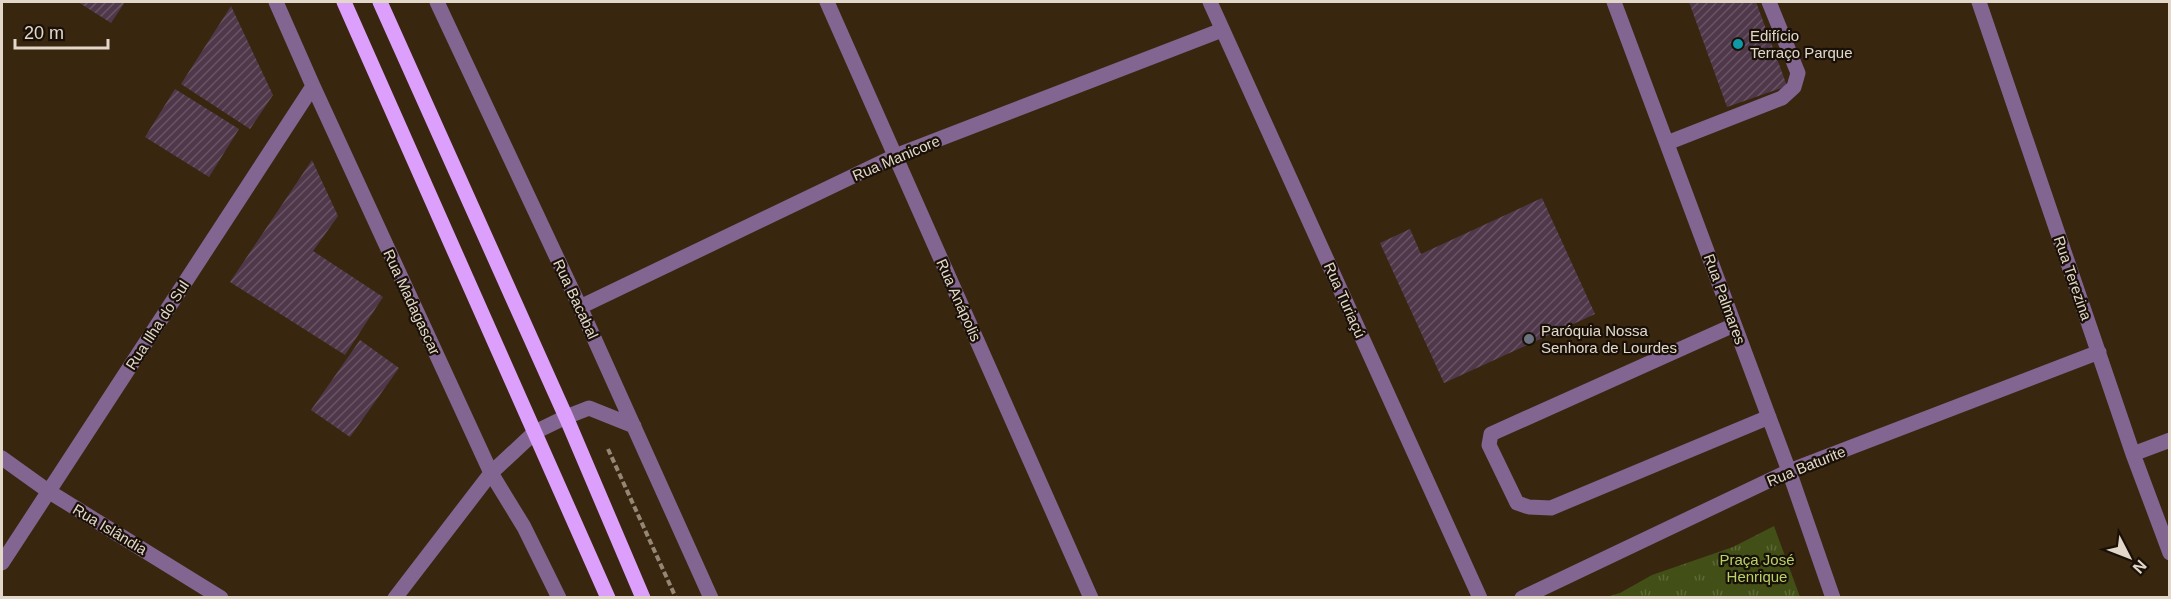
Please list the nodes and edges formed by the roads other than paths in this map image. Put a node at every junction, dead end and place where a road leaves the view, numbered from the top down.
1 (276, 2) edge
2 (344, 2) edge
3 (380, 2) edge
4 (437, 2) edge
5 (827, 2) edge
6 (1210, 2) edge
7 (1614, 2) edge
8 (1769, 2) edge
9 (1979, 2) edge
10 (1222, 30) junction
11 (313, 86) junction
12 (1667, 143) junction
13 (895, 156) junction
14 (580, 307) junction
15 (1734, 325) junction
16 (2099, 352) junction
17 (566, 417) junction
18 (1768, 417) junction
19 (634, 426) junction
20 (535, 432) junction
21 (2169, 440) edge
22 (2133, 454) junction
23 (2, 458) edge
24 (1789, 471) junction
25 (490, 472) junction
26 (48, 491) junction
27 (2169, 553) edge
28 (2, 563) edge
29 (221, 597) edge
30 (395, 597) edge
31 (559, 597) edge
32 (608, 597) edge
33 (643, 597) edge
34 (711, 597) edge
35 (1092, 597) edge
36 (1480, 597) edge
37 (1522, 597) edge
38 (1833, 597) edge

1 - 11 street, Rua Madagascar
2 - 20 main road
3 - 17 main road
4 - 14 street, Rua Bacabal
5 - 13 street, Rua Anápolis
6 - 10 street, Rua Turiaçú
7 - 12 street, Rua Palmares
8 - 12 street
9 - 16 street, Rua Terezina
10 - 13 street, Rua Manicore
10 - 36 street, Rua Turiaçú
11 - 25 street, Rua Madagascar
11 - 26 street, Rua Ilha do Sul
12 - 15 street, Rua Palmares
13 - 14 street, Rua Manicore
13 - 35 street, Rua Anápolis
14 - 19 street, Rua Bacabal
15 - 18 street, Rua Palmares
15 - 18 street
16 - 22 street, Rua Terezina
16 - 24 street, Rua Baturite
17 - 19 street
17 - 20 street
17 - 33 main road
18 - 24 street, Rua Palmares
19 - 34 street, Rua Bacabal
20 - 25 street
20 - 32 main road
21 - 22 street
22 - 27 street, Rua Terezina
23 - 26 street, Rua Islândia
24 - 37 street, Rua Baturite
24 - 38 street, Rua Palmares
25 - 30 street
25 - 31 street, Rua Madagascar
26 - 28 street, Rua Ilha do Sul
26 - 29 street, Rua Islândia

